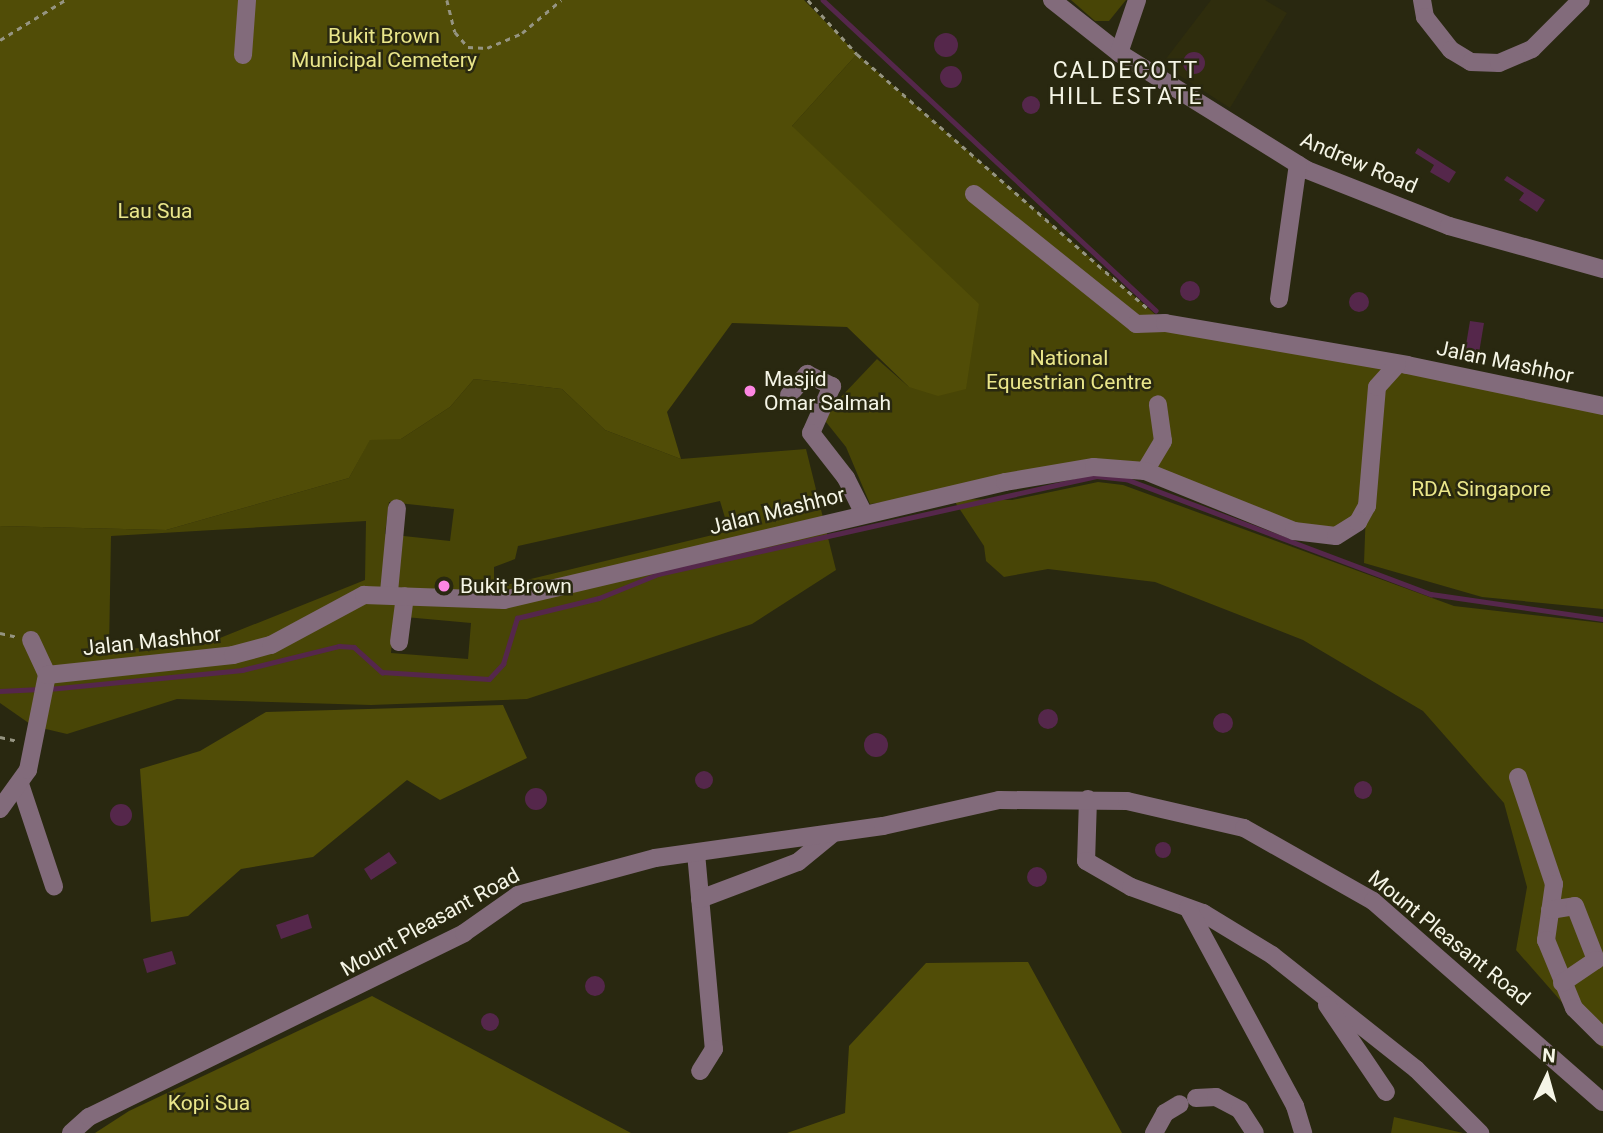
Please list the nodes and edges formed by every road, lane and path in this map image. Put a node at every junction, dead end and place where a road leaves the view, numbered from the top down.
1 (65, 0) edge
2 (247, 0) edge
3 (447, 0) edge
4 (561, 0) edge
5 (808, 0) edge
6 (1052, 0) edge
7 (1137, 0) edge
8 (1422, 0) edge
9 (1581, 0) edge
10 (0, 40) edge
11 (1119, 53) junction
12 (243, 55) dead end
13 (1297, 164) junction
14 (974, 194) dead end
15 (1603, 269) edge
16 (1279, 299) dead end
17 (1165, 323) junction
18 (1397, 365) junction
19 (789, 395) dead end
20 (1158, 404) dead end
21 (1603, 406) edge
22 (1145, 471) junction
23 (397, 508) dead end
24 (864, 514) junction
25 (397, 594) junction
26 (31, 640) dead end
27 (399, 642) dead end
28 (45, 685) junction
29 (1518, 777) dead end
30 (20, 784) junction
31 (1088, 799) junction
32 (0, 809) edge
33 (831, 835) junction
34 (696, 853) junction
35 (54, 886) dead end
36 (700, 899) junction
37 (1188, 908) junction
38 (1550, 909) junction
39 (1562, 983) junction
40 (1312, 986) junction
41 (1603, 1037) edge
42 (700, 1071) dead end
43 (1387, 1092) dead end
44 (1603, 1102) edge
45 (71, 1133) edge
46 (1154, 1133) edge
47 (1255, 1133) edge
48 (1303, 1133) edge
49 (1479, 1133) edge

1 - 10 path
2 - 12 street
3 - 4 path
5 - 17 path
6 - 11 street, Andrew Road
7 - 11 street
8 - 9 street
11 - 13 street, Andrew Road
13 - 15 street, Andrew Road
13 - 16 street
14 - 17 street, Jalan Mashhor
17 - 18 street, Jalan Mashhor
18 - 21 street, Jalan Mashhor
18 - 22 street, Jalan Mashhor
19 - 24 street
20 - 22 street
22 - 24 street, Jalan Mashhor
23 - 25 street
24 - 25 street, Jalan Mashhor
25 - 27 street
25 - 28 street, Jalan Mashhor
26 - 28 street
28 - 30 street
29 - 38 street
30 - 32 street
30 - 35 street
31 - 33 street, Mount Pleasant Road
31 - 37 street
31 - 44 street, Mount Pleasant Road
33 - 34 street, Mount Pleasant Road
33 - 36 street
34 - 36 street
34 - 45 street, Mount Pleasant Road
36 - 42 street
37 - 40 street
37 - 48 street
38 - 39 street
38 - 39 street
39 - 41 street
40 - 43 street
40 - 49 street
46 - 47 street

